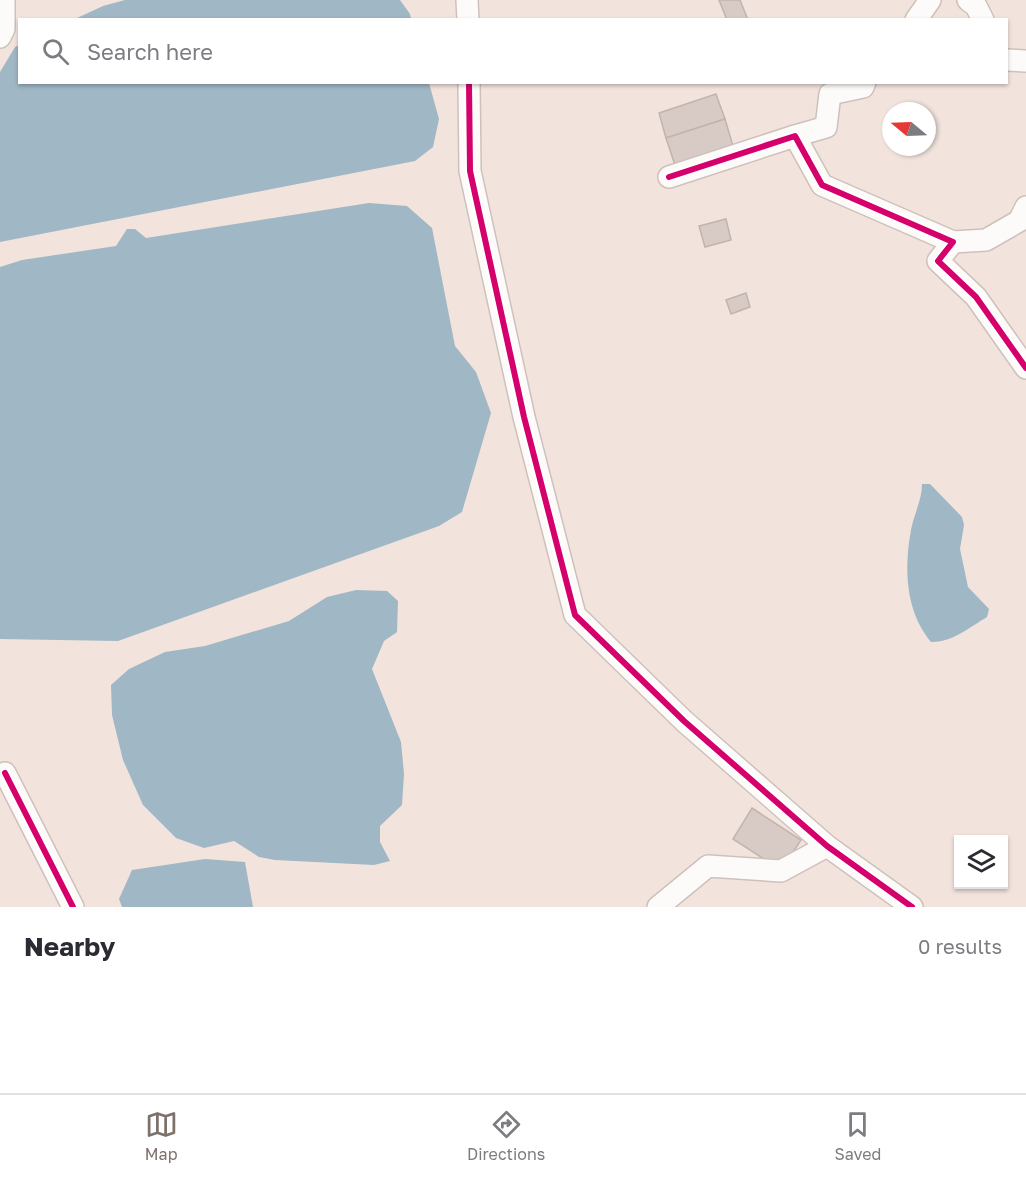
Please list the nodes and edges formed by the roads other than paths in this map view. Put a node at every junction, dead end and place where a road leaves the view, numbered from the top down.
1 (3, 0) edge
2 (467, 0) edge
3 (930, 0) edge
4 (968, 0) edge
5 (468, 18) edge
6 (917, 18) edge
7 (982, 18) edge
8 (0, 37) edge
9 (1008, 60) edge
10 (1026, 61) edge
11 (469, 84) edge
12 (864, 84) edge
13 (795, 136) junction
14 (669, 177) dead end
15 (1026, 207) edge
16 (954, 242) junction
17 (1026, 368) edge
18 (2, 774) edge
19 (827, 846) junction
20 (73, 907) edge
21 (658, 907) edge
22 (912, 907) edge

1 - 8 street
2 - 5 street
3 - 6 street
4 - 7 street
9 - 10 street
11 - 19 street
12 - 13 street
13 - 14 street
13 - 16 street
15 - 16 street
16 - 17 street
18 - 20 street
19 - 21 street
19 - 22 street

